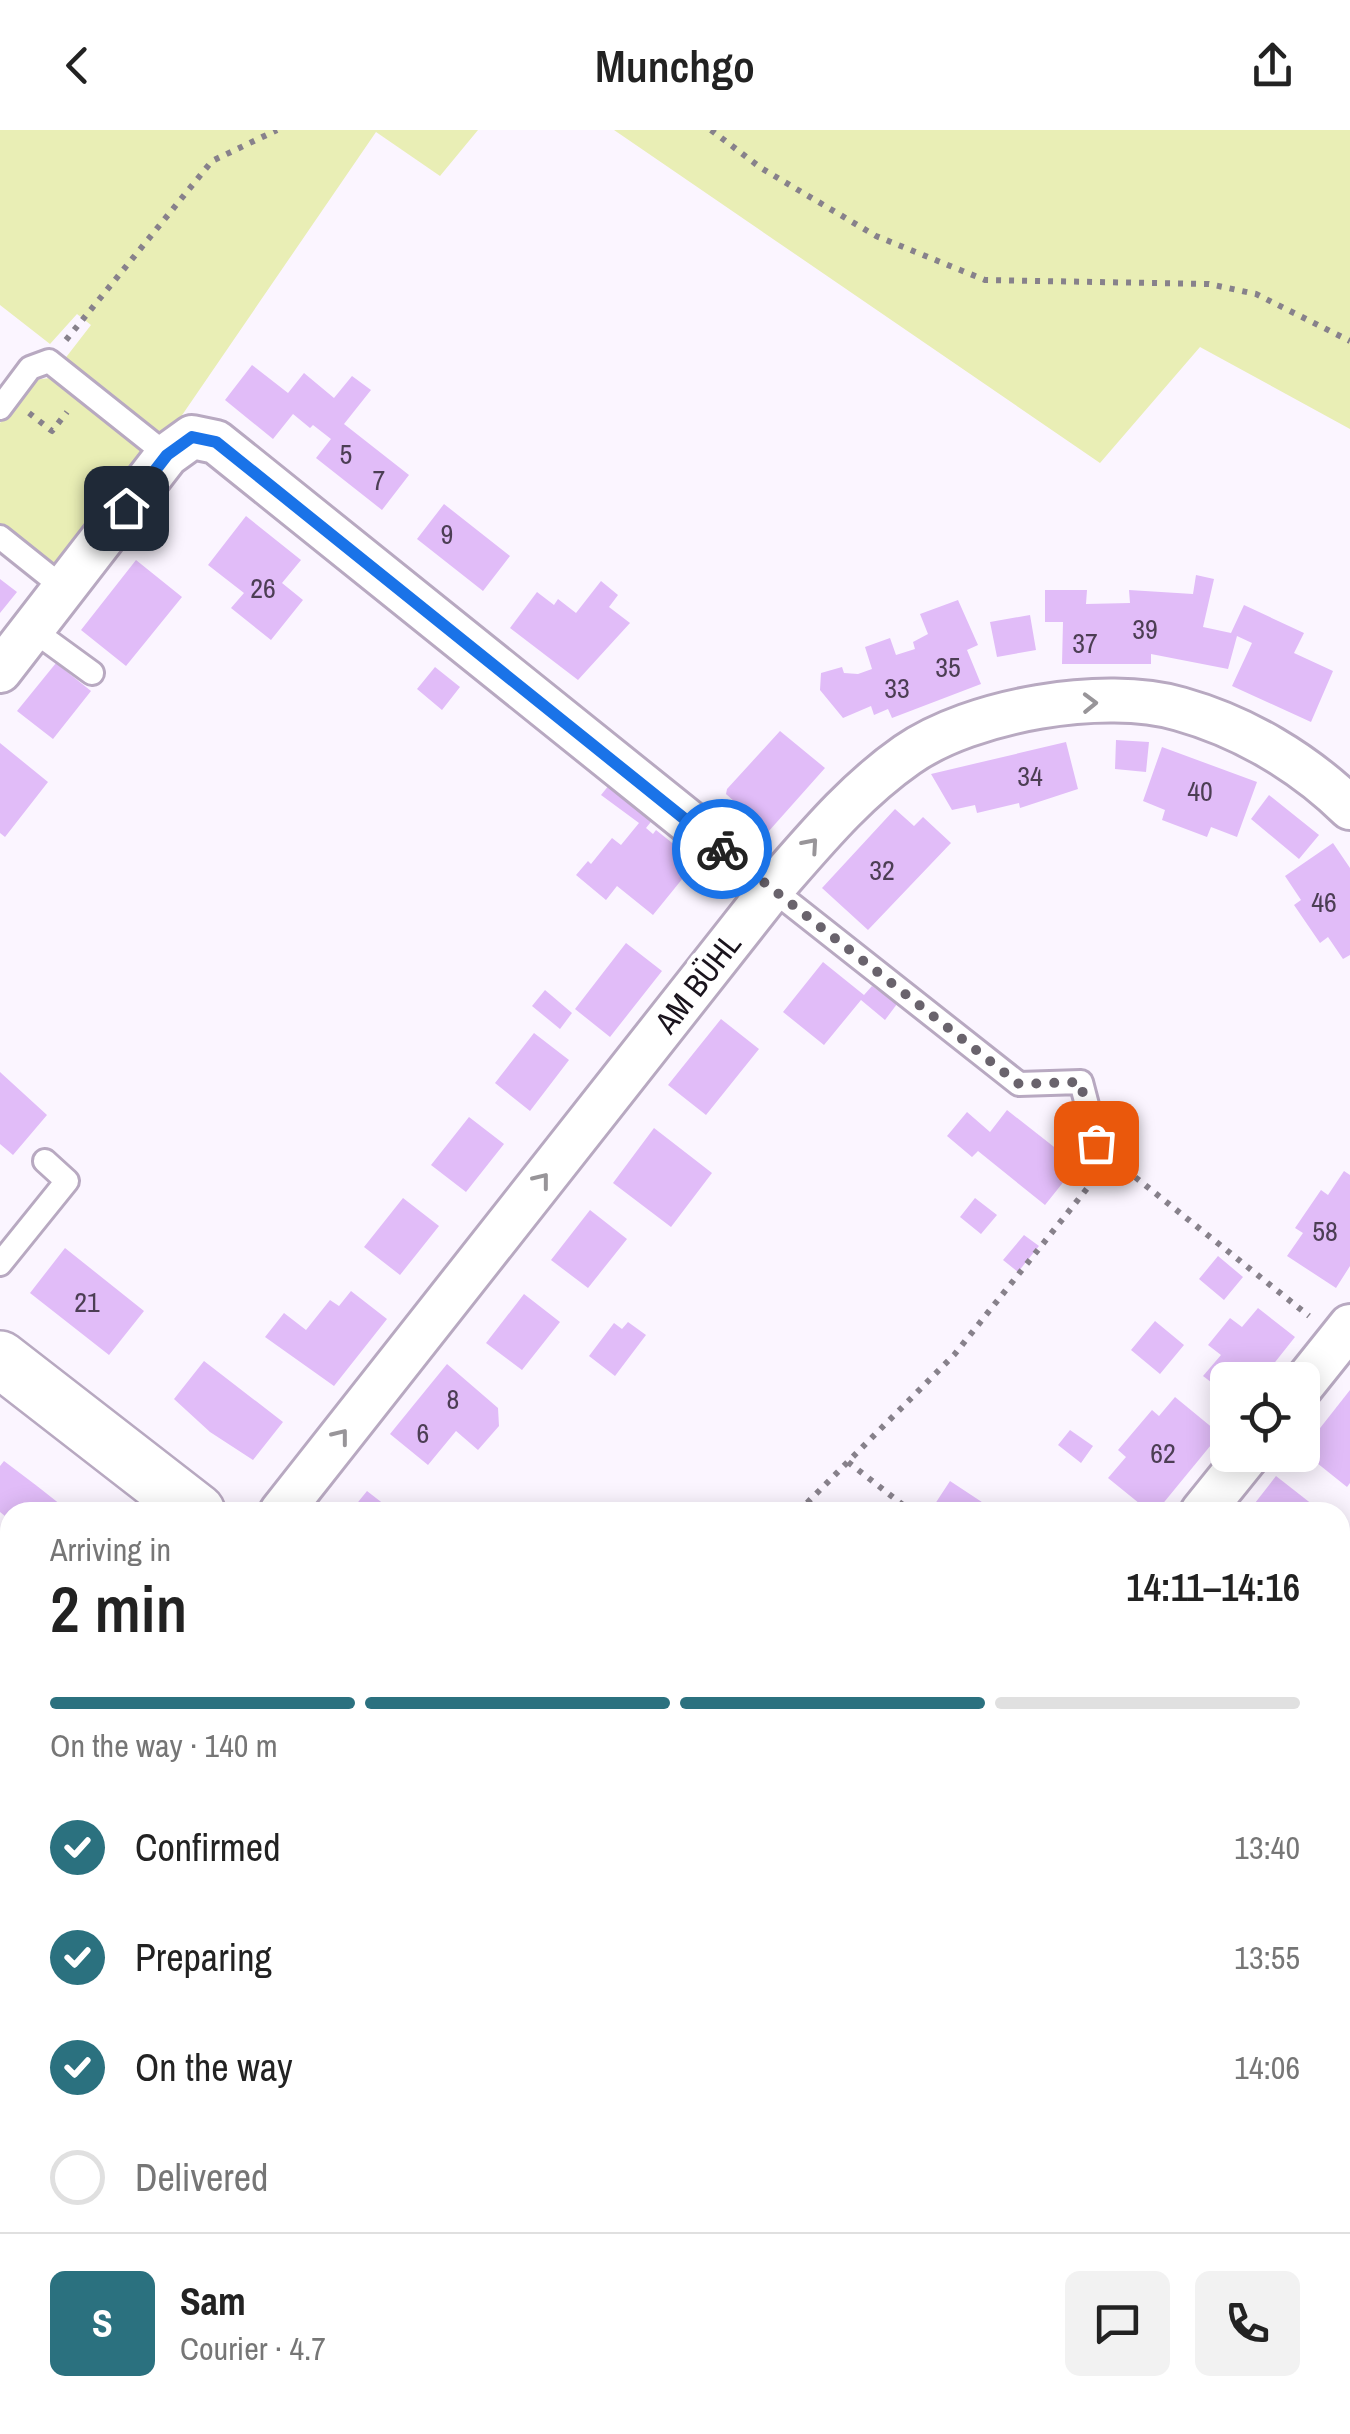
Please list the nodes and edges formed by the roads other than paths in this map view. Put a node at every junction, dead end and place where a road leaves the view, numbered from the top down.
1 (4, 403) edge
2 (167, 455) junction
3 (0, 537) edge
4 (65, 589) junction
5 (33, 630) junction
6 (0, 671) edge
7 (92, 672) dead end
8 (1350, 808) edge
9 (772, 890) junction
10 (1104, 1150) road end
11 (45, 1161) dead end
12 (0, 1264) edge
13 (1344, 1333) edge
14 (0, 1360) edge
15 (1320, 1363) edge
16 (1234, 1472) edge
17 (185, 1502) edge
18 (289, 1502) edge
19 (1210, 1502) edge

1 - 2 lane
2 - 4 street
2 - 9 street
3 - 4 lane
4 - 5 street
5 - 6 street
5 - 7 lane
9 -> 8 street, AM BÜHL
9 - 10 lane
18 -> 9 street, AM BÜHL
11 - 12 lane
13 - 15 street
14 - 17 street
16 - 19 street

